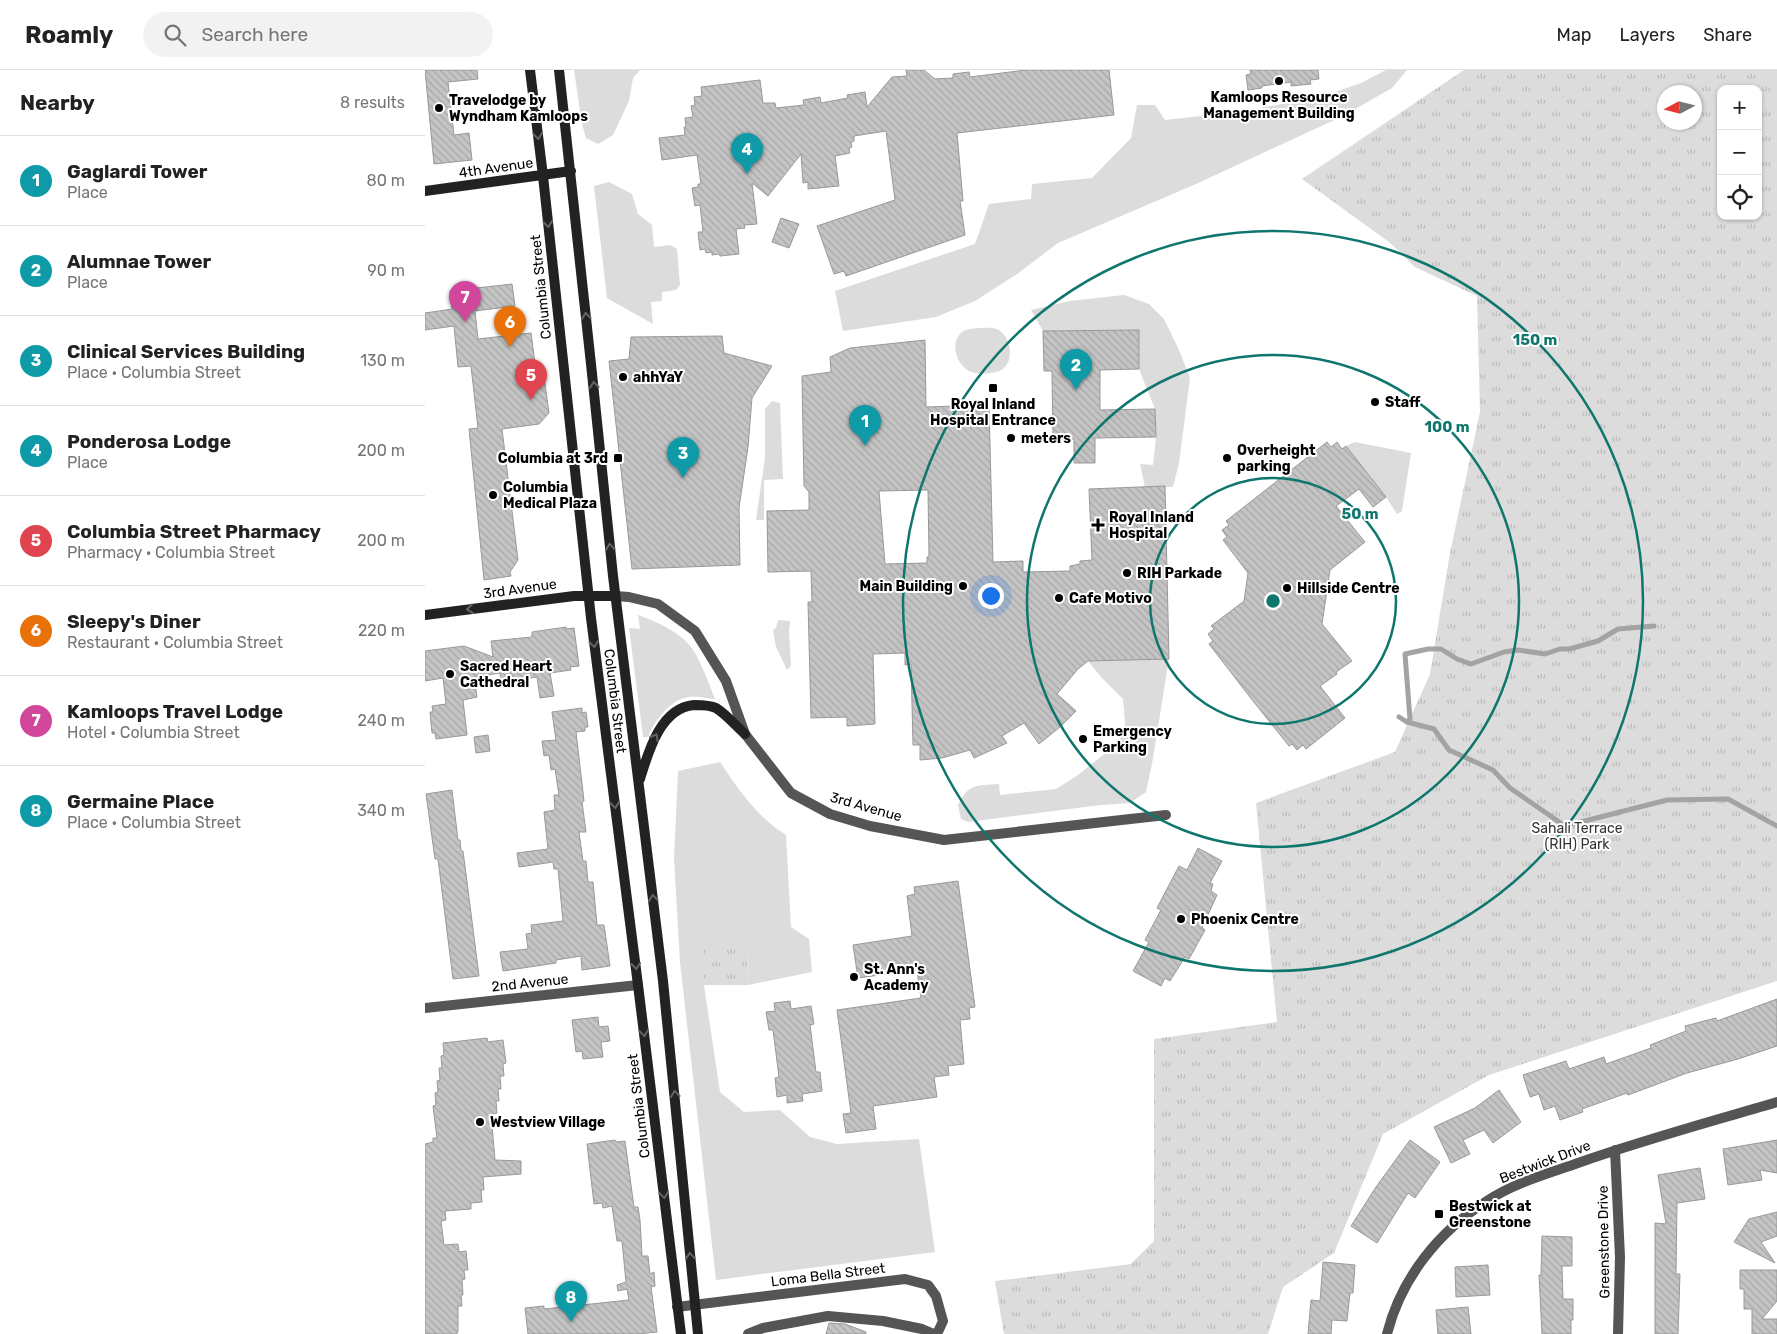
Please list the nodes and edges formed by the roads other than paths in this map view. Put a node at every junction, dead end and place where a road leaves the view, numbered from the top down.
1 (530, 70) edge
2 (559, 70) edge
3 (571, 171) junction
4 (543, 176) junction
5 (425, 191) edge
6 (588, 596) junction
7 (615, 596) junction
8 (425, 615) edge
9 (745, 734) junction
10 (638, 782) junction
11 (1165, 815) dead end
12 (638, 985) junction
13 (425, 1008) edge
14 (1777, 1102) edge
15 (1615, 1150) junction
16 (695, 1305) junction
17 (677, 1307) junction
18 (681, 1334) edge
19 (698, 1334) edge
20 (748, 1334) edge
21 (935, 1334) edge
22 (1387, 1334) edge
23 (1618, 1334) edge

1 -> 4 main road, Columbia Street
2 - 3 main road, Columbia Street
3 - 4 main road, 4th Avenue
7 -> 3 main road, Columbia Street
4 - 5 main road, 4th Avenue
4 -> 6 main road, Columbia Street
6 - 7 main road, 3rd Avenue
6 -> 8 main road, 3rd Avenue
6 -> 12 main road, Columbia Street
7 - 9 street, 3rd Avenue
7 - 10 main road, Columbia Street
10 -> 9 main road
9 - 11 street, 3rd Avenue
16 -> 10 main road, Columbia Street
12 - 13 street, 2nd Avenue
12 -> 17 main road, Columbia Street
14 - 15 street, Bestwick Drive
15 - 22 street, Bestwick Drive
15 - 23 street, Greenstone Drive
16 - 17 street, Loma Bella Street
16 - 19 main road, Columbia Street
16 - 21 street, Loma Bella Street
17 - 18 main road, Columbia Street
20 - 21 street, Loma Bella Street

